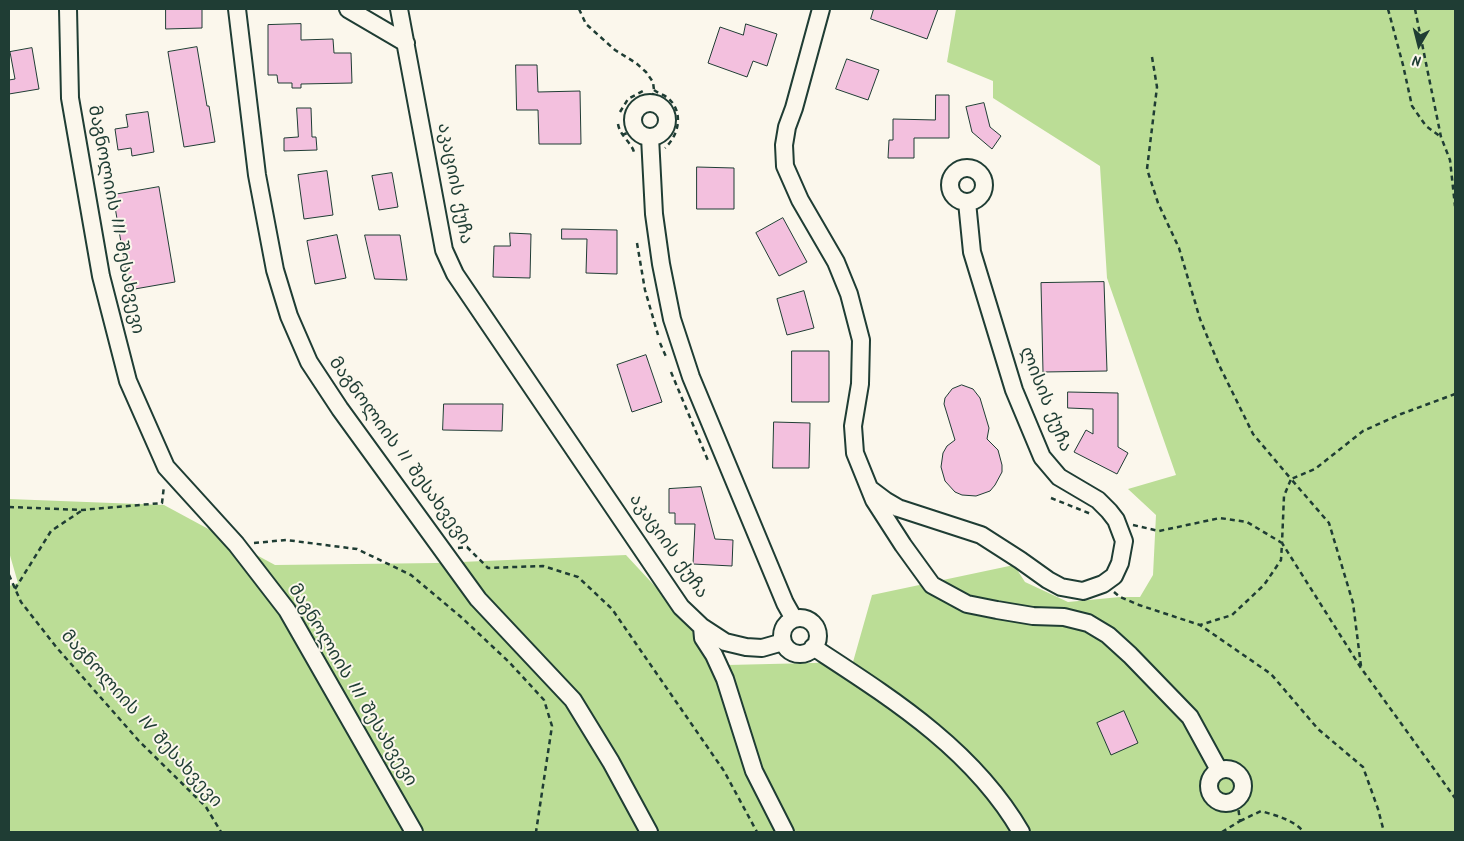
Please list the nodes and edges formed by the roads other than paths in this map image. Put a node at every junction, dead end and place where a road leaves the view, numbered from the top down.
1 (68, 9) edge
2 (237, 9) edge
3 (348, 9) edge
4 (399, 9) edge
5 (821, 9) edge
6 (406, 43) junction
7 (650, 137) junction
8 (967, 202) dead end
9 (869, 488) junction
10 (794, 619) junction
11 (702, 628) junction
12 (783, 642) junction
13 (813, 647) junction
14 (1219, 770) junction
15 (414, 832) edge
16 (649, 832) edge
17 (785, 832) edge
18 (1021, 832) edge

1 - 15 street, მაგნოლიის III შესახვევი
2 - 16 street, მაგნოლიის II შესახვევი
3 - 6 street
4 - 6 street, აკაციის ქუჩა
5 - 9 street
6 - 11 street, აკაციის ქუჩა
7 - 7 street
7 - 10 street
8 - 9 street, ლისის ქუჩა
9 - 14 street
10 - 12 street
10 - 13 street
11 - 12 street, აკაციის ქუჩა
11 - 17 street
12 - 13 street
13 - 18 street
14 - 14 street

